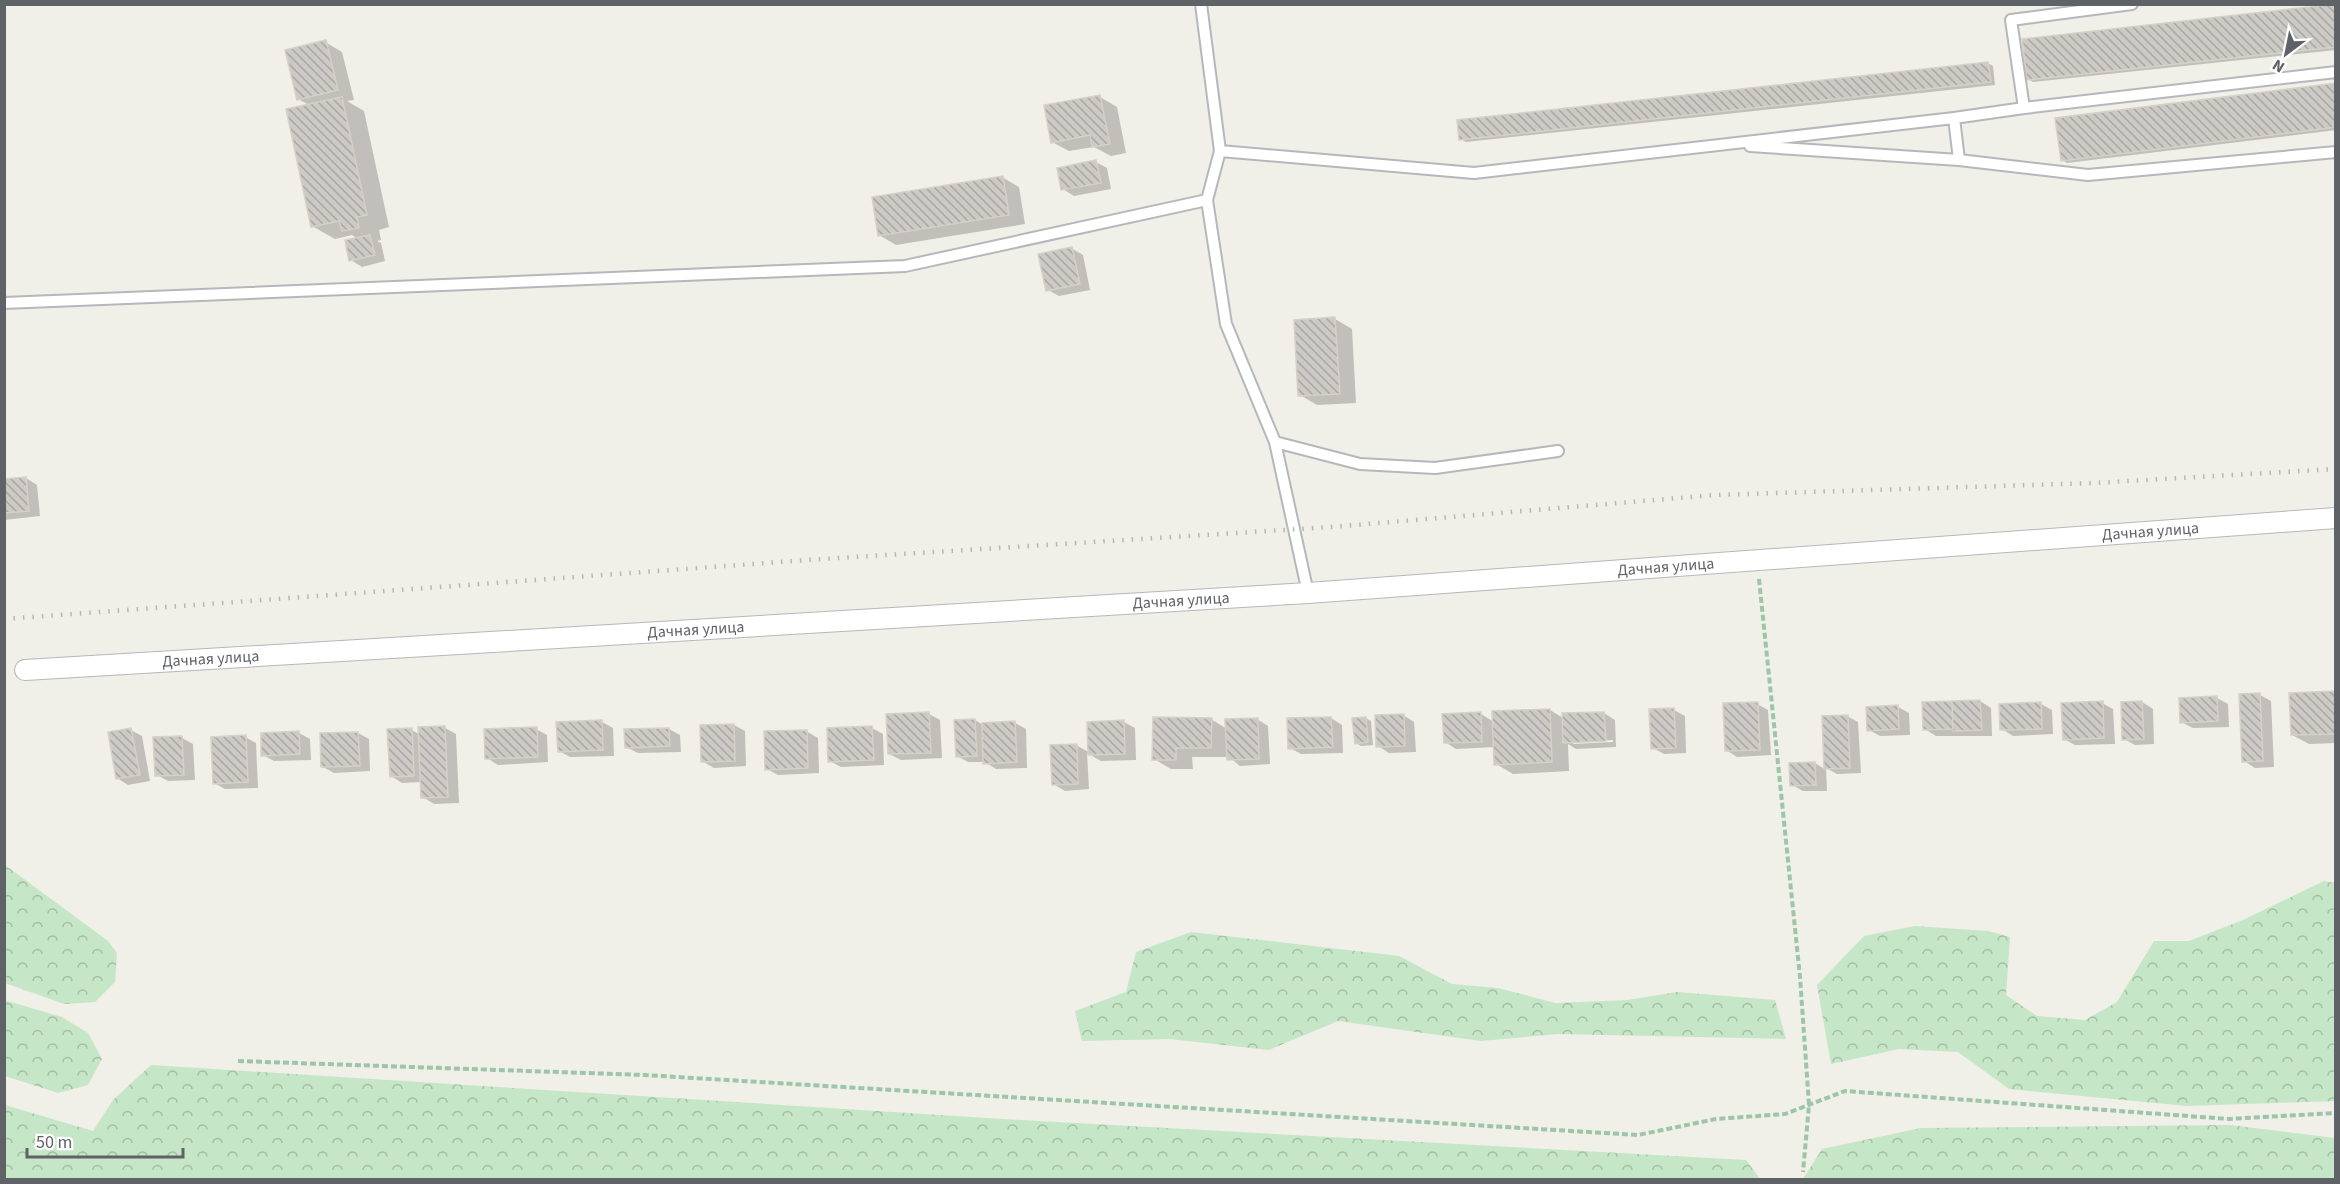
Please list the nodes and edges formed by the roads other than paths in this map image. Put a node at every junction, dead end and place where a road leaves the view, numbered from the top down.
1 (1201, 4) edge
2 (2132, 4) edge
3 (2336, 72) edge
4 (2024, 108) junction
5 (1954, 118) junction
6 (1724, 144) junction
7 (1220, 152) junction
8 (2336, 152) edge
9 (1959, 160) junction
10 (1208, 200) junction
11 (4, 303) edge
12 (1275, 442) junction
13 (1558, 452) dead end
14 (2336, 518) edge
15 (1308, 592) junction
16 (25, 670) dead end

1 - 7 lane
2 - 4 lane
3 - 4 lane
4 - 5 lane
5 - 6 lane
5 - 9 lane
6 - 7 lane
6 - 9 lane
7 - 10 lane
8 - 9 lane
10 - 11 lane
10 - 12 lane
12 - 13 lane
12 - 15 lane
14 - 15 street, Дачная улица
15 - 16 street, Дачная улица

